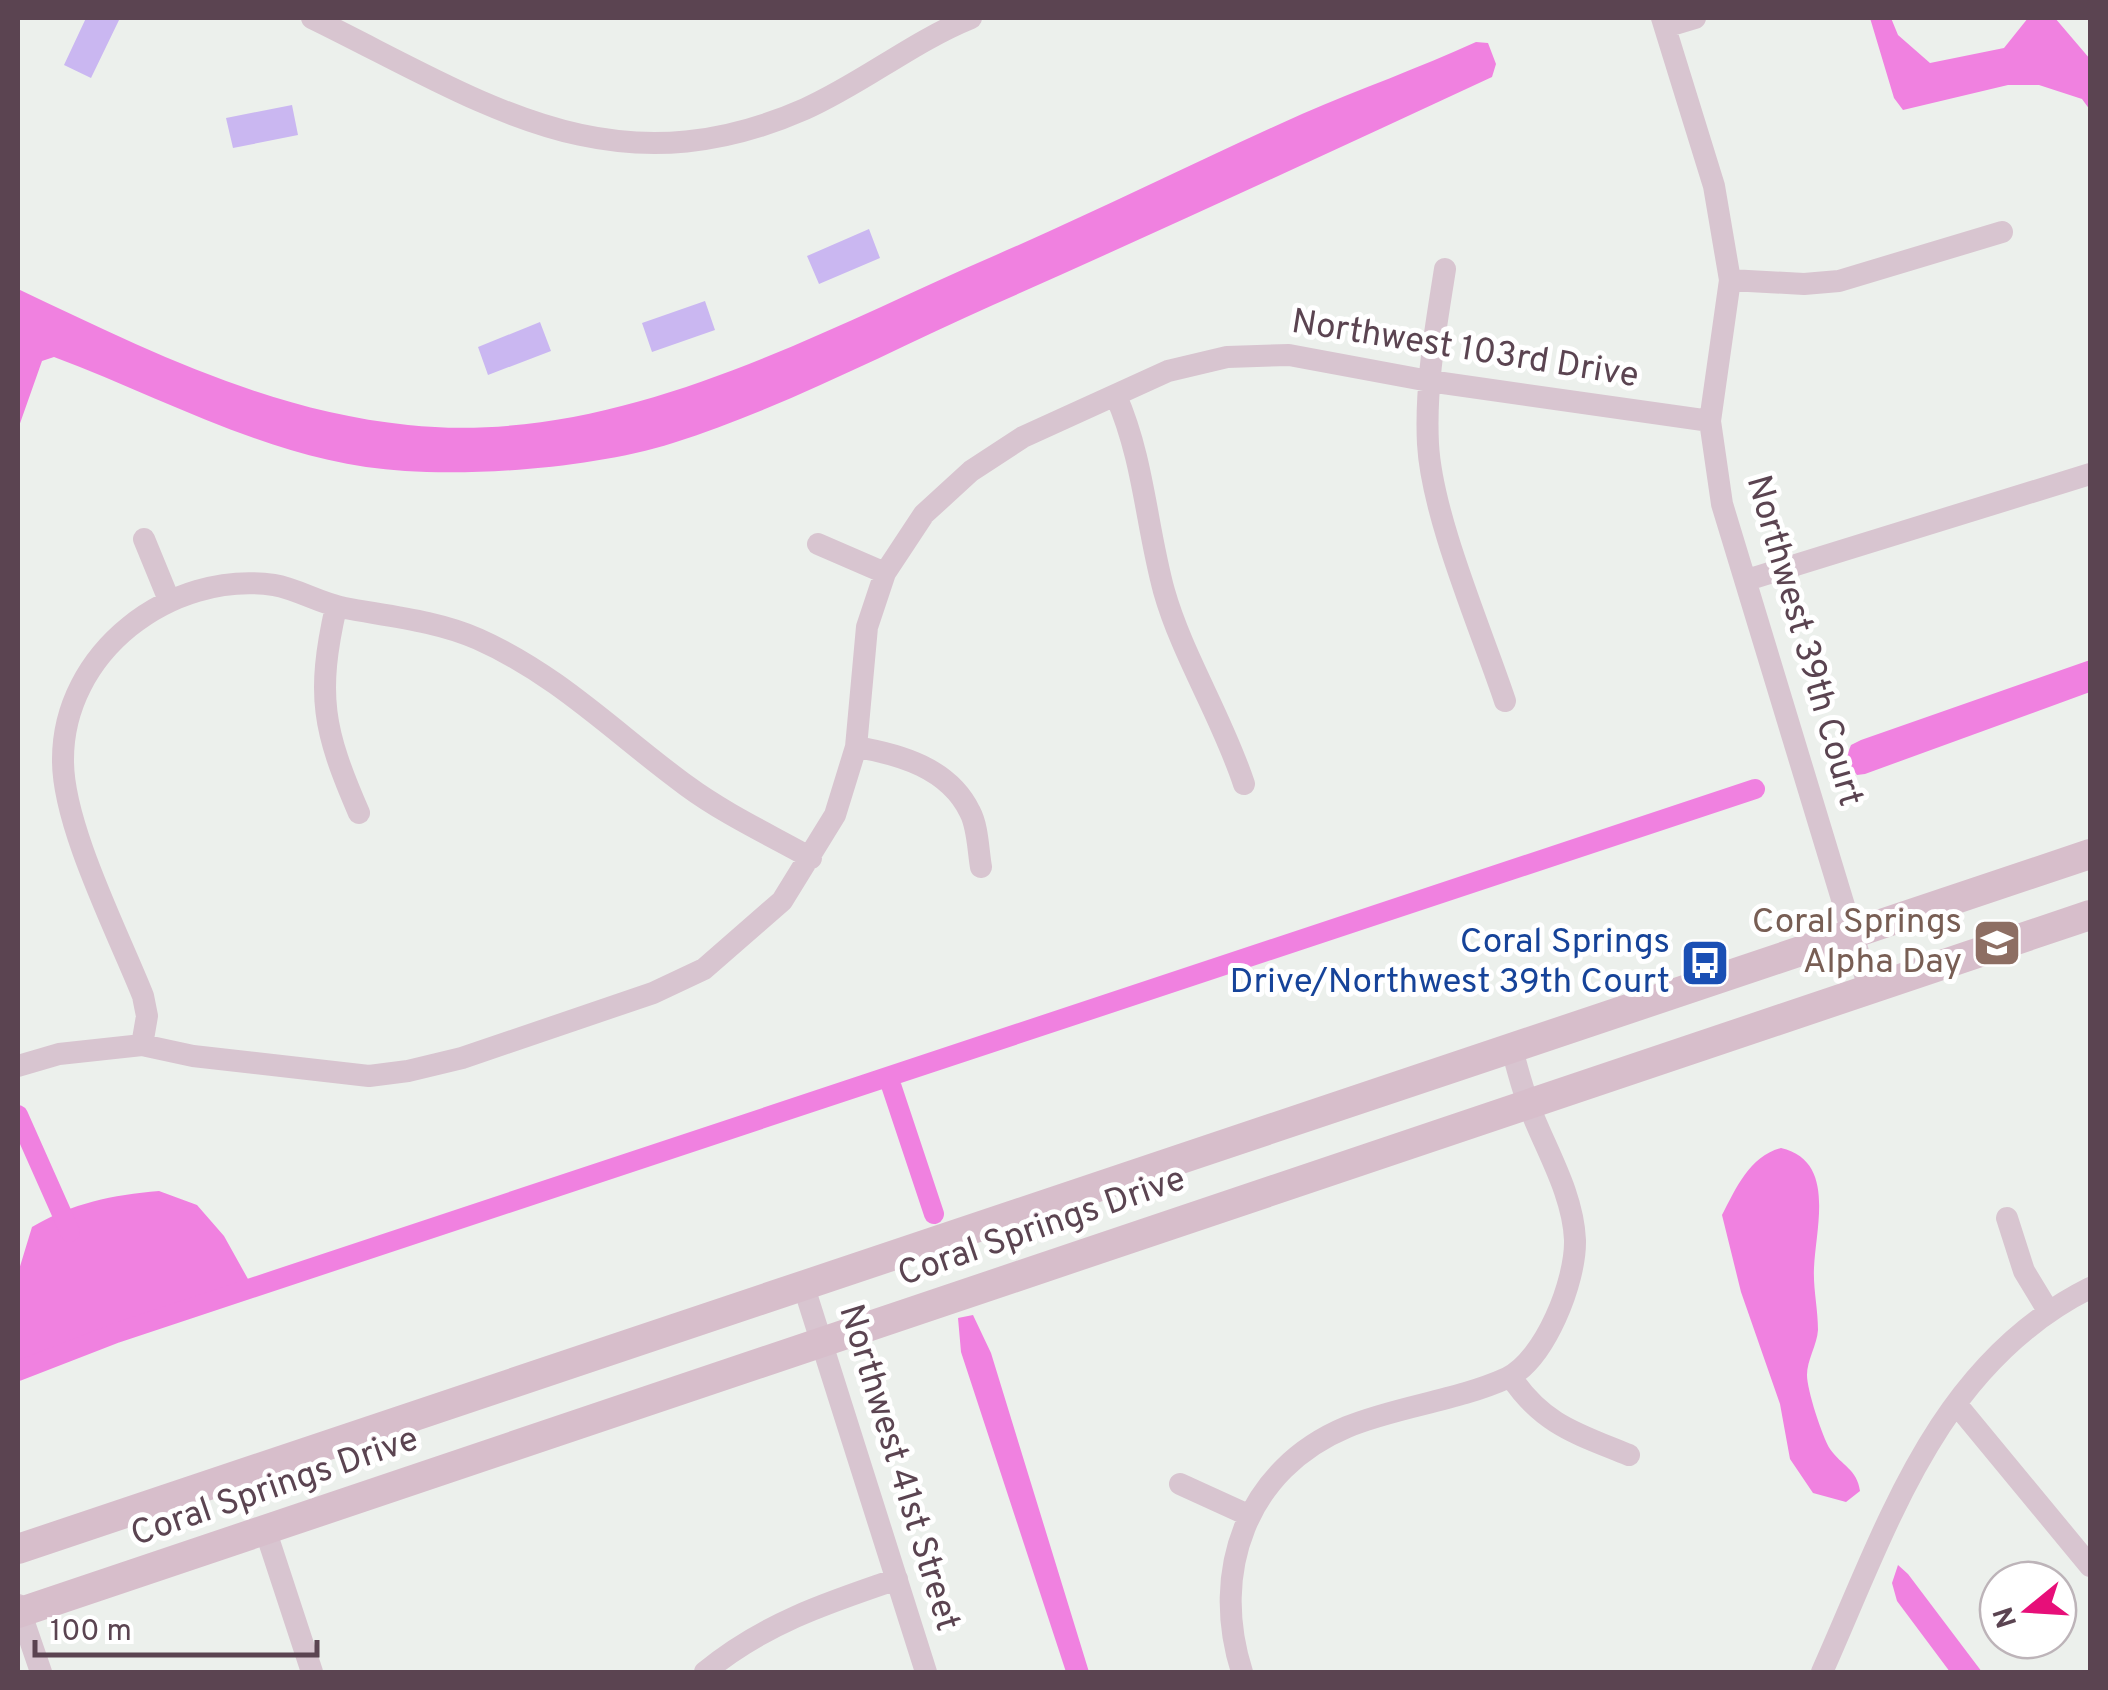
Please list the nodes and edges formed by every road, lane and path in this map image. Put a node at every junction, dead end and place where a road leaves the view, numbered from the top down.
1 (312, 18) edge
2 (971, 18) edge
3 (1695, 18) edge
4 (1664, 22) edge
5 (2002, 232) dead end
6 (1444, 269) dead end
7 (1730, 280) junction
8 (1429, 380) junction
9 (1116, 396) junction
10 (1710, 422) junction
11 (2090, 474) edge
12 (144, 539) dead end
13 (818, 544) dead end
14 (885, 573) junction
15 (1746, 580) junction
16 (169, 600) junction
17 (336, 606) junction
18 (1505, 702) dead end
19 (856, 747) junction
20 (1244, 784) dead end
21 (359, 813) dead end
22 (2090, 854) edge
23 (811, 858) junction
24 (981, 867) dead end
25 (2090, 914) edge
26 (1854, 934) junction
27 (1869, 988) junction
28 (142, 1045) junction
29 (1511, 1045) junction
30 (18, 1066) edge
31 (1527, 1102) junction
32 (2007, 1218) dead end
33 (804, 1284) junction
34 (2090, 1288) edge
35 (2047, 1309) junction
36 (822, 1341) junction
37 (1511, 1377) junction
38 (1957, 1404) junction
39 (1630, 1455) dead end
40 (1180, 1484) dead end
41 (1248, 1516) junction
42 (266, 1532) junction
43 (18, 1549) edge
44 (2090, 1566) edge
45 (897, 1579) junction
46 (18, 1610) edge
47 (41, 1672) edge
48 (312, 1672) edge
49 (705, 1672) edge
50 (926, 1672) edge
51 (1242, 1672) edge
52 (1822, 1672) edge

1 - 2 street
3 - 4 street
4 - 7 street, Northwest 39th Court
5 - 7 street
6 - 8 street
7 - 10 street, Northwest 39th Court
8 - 9 street, Northwest 103rd Drive
8 - 10 street, Northwest 103rd Drive
8 - 18 street
9 - 14 street, Northwest 103rd Drive
9 - 20 street
10 - 15 street, Northwest 39th Court
11 - 15 street
12 - 16 street
13 - 14 street
14 - 19 street, Northwest 103rd Drive
15 - 26 street, Northwest 39th Court
16 - 17 street
16 - 28 street
17 - 21 street
17 - 23 street
19 - 23 street, Northwest 103rd Drive
19 - 24 street
22 - 26 main road, Coral Springs Drive
23 - 28 street, Northwest 103rd Drive
25 - 27 main road, Coral Springs Drive
26 - 27 street, Northwest 39th Court
26 - 29 main road, Coral Springs Drive
27 - 31 main road, Coral Springs Drive
28 - 30 street, Northwest 103rd Drive
29 - 31 street
29 - 33 main road, Coral Springs Drive
31 - 36 main road, Coral Springs Drive
31 - 37 street
32 - 35 street
33 - 36 street, Northwest 41st Street
33 - 43 main road, Coral Springs Drive
34 - 35 street
35 - 38 street
36 - 42 main road, Coral Springs Drive
36 - 45 street, Northwest 41st Street
37 - 39 street
37 - 41 street
38 - 44 street
38 - 52 street
40 - 41 street
41 - 51 street
42 - 46 main road, Coral Springs Drive
42 - 48 street
45 - 49 street
45 - 50 street, Northwest 41st Street
46 - 47 street

